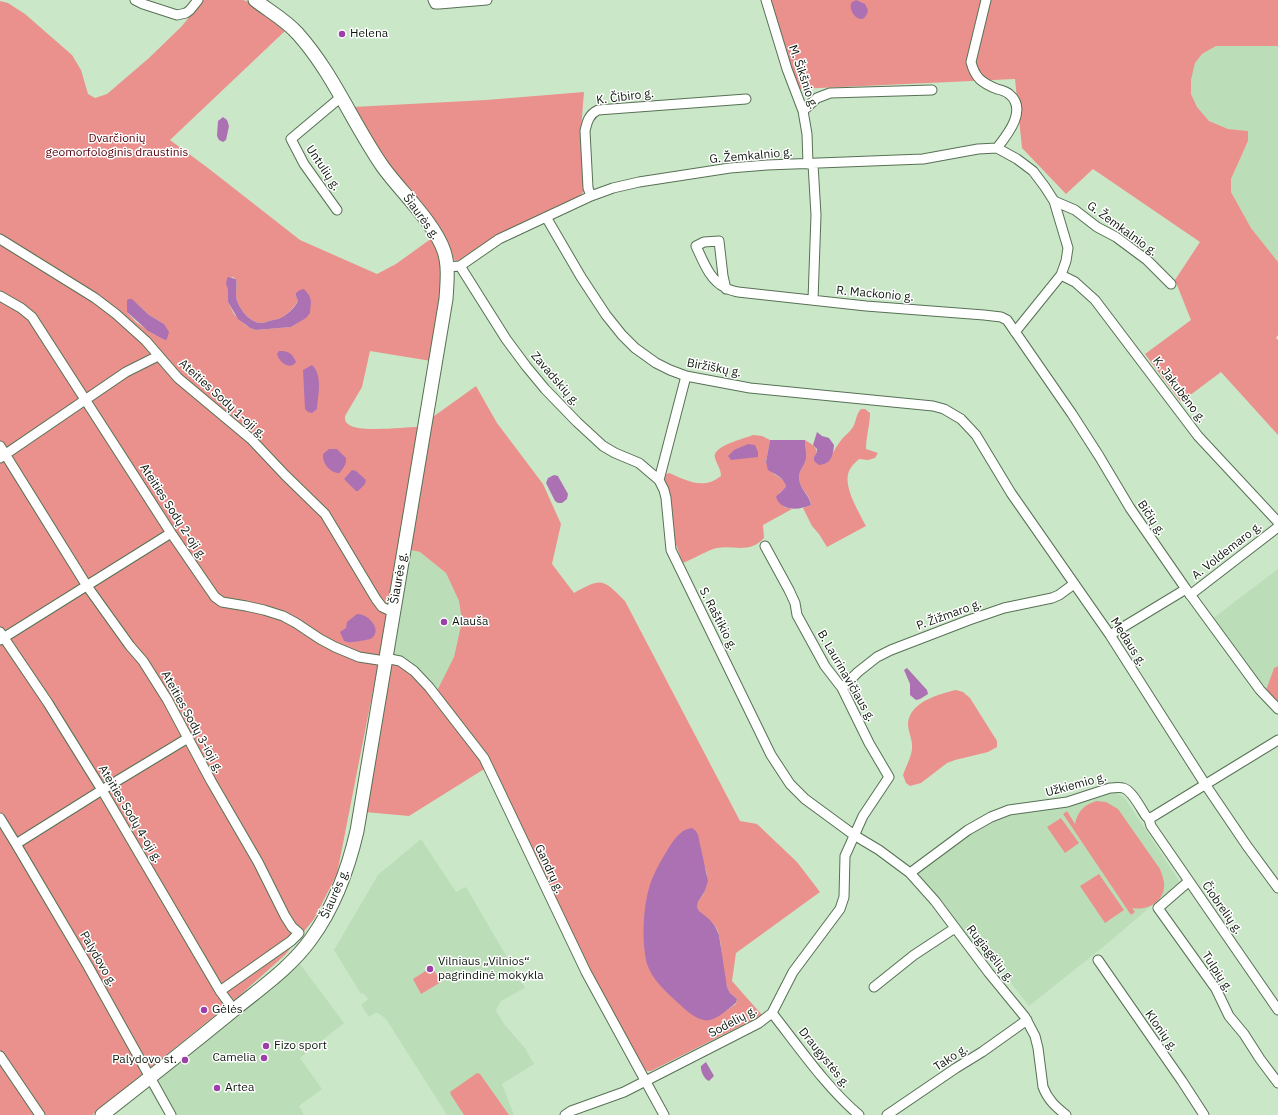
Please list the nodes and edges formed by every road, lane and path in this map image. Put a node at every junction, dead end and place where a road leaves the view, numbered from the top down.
1 (135, 0) edge
2 (198, 0) edge
3 (255, 0) edge
4 (487, 0) edge
5 (766, 0) edge
6 (986, 0) edge
7 (434, 2) edge
8 (932, 90) dead end
9 (341, 97) junction
10 (746, 99) dead end
11 (803, 111) junction
12 (998, 148) junction
13 (811, 164) junction
14 (591, 196) junction
15 (1054, 202) junction
16 (337, 210) dead end
17 (546, 216) junction
18 (0, 239) edge
19 (460, 266) junction
20 (447, 267) junction
21 (1061, 275) junction
22 (1171, 284) dead end
23 (726, 288) junction
24 (0, 296) edge
25 (813, 300) junction
26 (1015, 332) junction
27 (158, 356) junction
28 (686, 376) junction
29 (86, 400) junction
30 (952, 414) joint
31 (0, 446) edge
32 (3, 457) edge
33 (659, 480) junction
34 (1278, 522) edge
35 (1278, 527) edge
36 (171, 533) junction
37 (765, 546) dead end
38 (1074, 584) junction
39 (87, 586) junction
40 (1188, 592) junction
41 (393, 612) junction
42 (1110, 635) junction
43 (1, 637) edge
44 (385, 659) junction
45 (842, 688) junction
46 (1278, 709) edge
47 (188, 738) junction
48 (1278, 740) edge
49 (1205, 784) junction
50 (102, 790) junction
51 (0, 818) edge
52 (1149, 819) junction
53 (854, 835) junction
54 (16, 844) junction
55 (910, 873) junction
56 (1188, 882) junction
57 (1278, 888) edge
58 (958, 931) junction
59 (299, 933) junction
60 (310, 940) junction
61 (1098, 960) dead end
62 (874, 987) dead end
63 (220, 991) junction
64 (234, 1010) junction
65 (1278, 1010) edge
66 (772, 1013) junction
67 (1027, 1020) junction
68 (0, 1056) edge
69 (149, 1078) junction
70 (646, 1081) junction
71 (1278, 1083) edge
72 (40, 1115) edge
73 (102, 1115) edge
74 (171, 1115) edge
75 (565, 1115) edge
76 (664, 1115) edge
77 (859, 1115) edge
78 (887, 1115) edge
79 (1066, 1115) edge
80 (1204, 1115) edge

1 - 2 street
3 - 9 main road, Šiaurės g.
4 - 7 street
5 - 11 street, M. Šikšnio g.
6 - 12 street
8 - 11 street
9 - 16 street, Untulių g.
9 - 20 main road, Šiaurės g.
10 - 14 street, K. Čibiro g.
11 - 13 street, M. Šikšnio g.
12 - 13 street, G. Žemkalnio g.
12 - 15 street
13 - 14 street, G. Žemkalnio g.
13 - 25 street, M. Šikšnio g.
14 - 17 street, G. Žemkalnio g.
15 - 21 street
15 - 22 street, G. Žemkalnio g.
17 - 19 street, G. Žemkalnio g.
17 - 28 street, Biržiškų g.
18 - 27 street, Ateities Sodų 1-oji g.
19 - 20 street
19 - 33 street, Zavadskių g.
20 - 41 main road, Šiaurės g.
21 - 26 street
21 - 34 street, K. Jakubėno g.
23 - 23 street, R. Mackonio g.
23 - 25 street, R. Mackonio g.
24 - 29 street, Ateities Sodų 2-oji g.
25 - 26 street, R. Mackonio g.
26 - 40 street, Bičių g.
27 - 29 street
27 - 41 street, Ateities Sodų 1-oji g.
28 - 30 street, Biržiškų g.
28 - 33 street
29 - 32 street
29 - 36 street, Ateities Sodų 2-oji g.
30 - 38 street, Medaus g.
31 - 32 street, Ateities Sodų 3-ioji g.
32 - 39 street, Ateities Sodų 3-ioji g.
33 - 53 street, S. Raštikio g.
35 - 40 street, A. Voldemaro g.
36 - 39 street
36 - 44 street, Ateities Sodų 2-oji g.
37 - 45 street, B. Laurinavičiaus g.
38 - 42 street, Medaus g.
38 - 45 street, P. Žižmaro g.
39 - 43 street
39 - 47 street, Ateities Sodų 3-ioji g.
40 - 42 street, A. Voldemaro g.
40 - 46 street, Bičių g.
41 - 44 main road, Šiaurės g.
42 - 49 street, Medaus g.
43 - 50 street, Ateities Sodų 4-oji g.
44 - 60 main road, Šiaurės g.
44 - 70 street, Gandrų g.
45 - 53 street, B. Laurinavičiaus g.
47 - 50 street
47 - 59 street, Ateities Sodų 3-ioji g.
48 - 49 street
49 - 52 street
49 - 57 street, Medaus g.
50 - 54 street
50 - 63 street, Ateities Sodų 4-oji g.
51 - 54 street, Palydovo g.
52 - 55 street, Užkiemio g.
52 - 56 street, Čiobrelių g.
53 - 55 street, Rugiagėlių g.
53 - 66 street, Sodelių g.
54 - 69 street, Palydovo g.
55 - 58 street, Rugiagėlių g.
56 - 65 street, Čiobrelių g.
56 - 71 street, Tulpių g.
58 - 62 street
58 - 67 street, Rugiagėlių g.
59 - 60 street, Ateities Sodų 3-ioji g.
59 - 63 street
60 - 64 main road, Šiaurės g.
61 - 80 street, Klonių g.
63 - 64 street, Ateities Sodų 4-oji g.
64 - 69 main road, Šiaurės g.
66 - 70 street, Sodelių g.
66 - 77 street, Draugystės g.
67 - 78 street, Tako g.
67 - 79 street, Rugiagėlių g.
68 - 72 street
69 - 73 main road, Šiaurės g.
69 - 74 street, Palydovo g.
70 - 75 street, Sodelių g.
70 - 76 street, Gandrų g.

